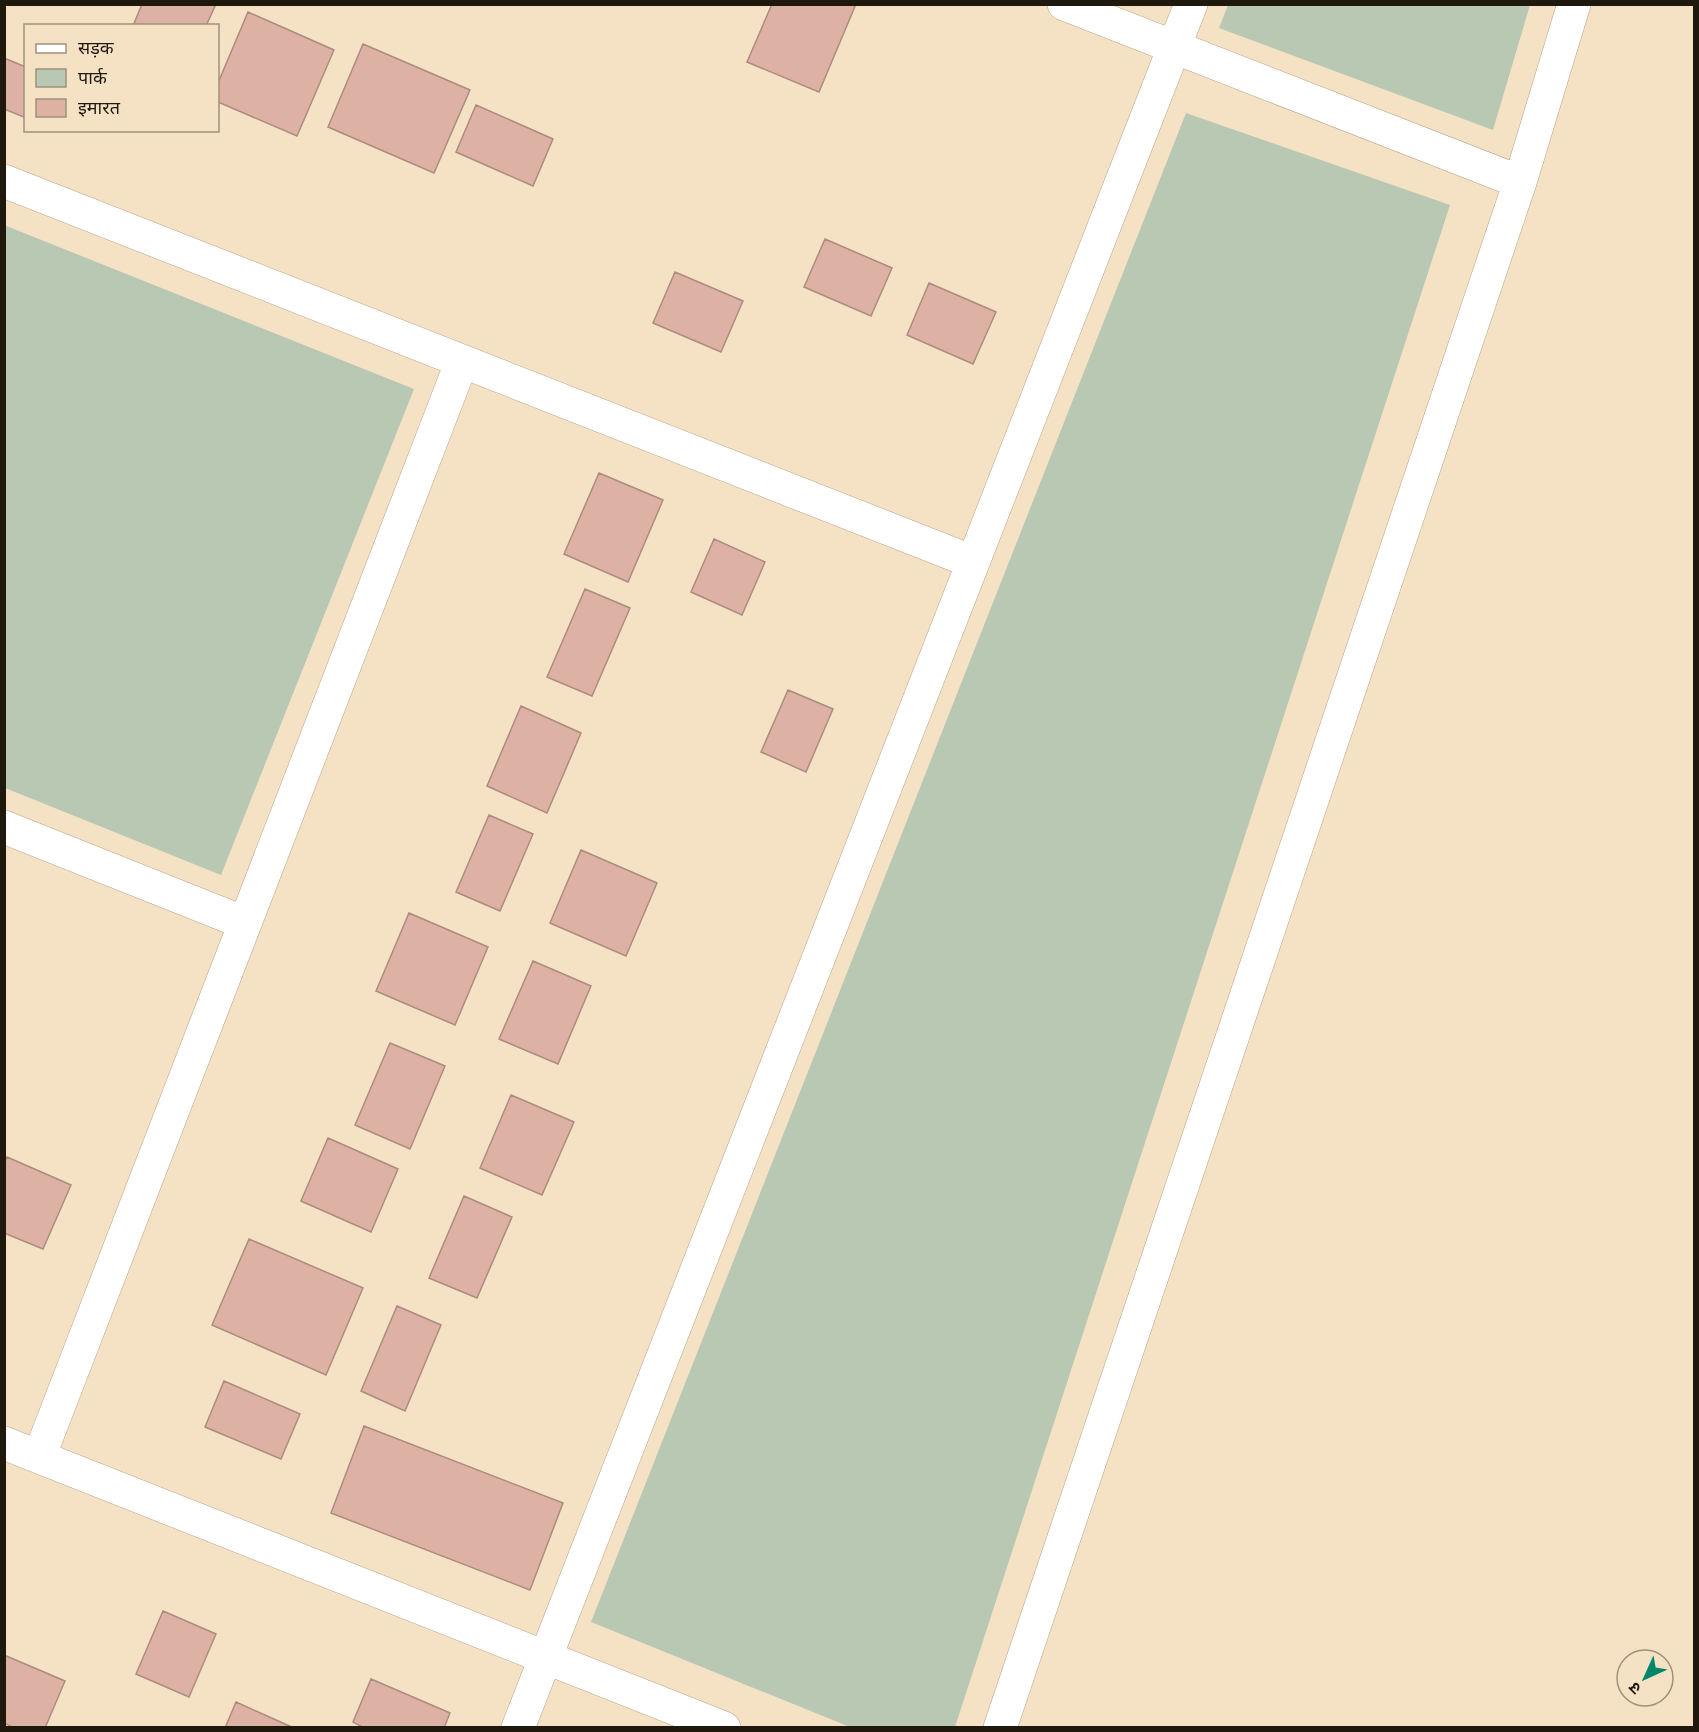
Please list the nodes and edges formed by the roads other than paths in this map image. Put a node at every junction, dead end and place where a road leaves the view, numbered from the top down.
1 (1064, 4) edge
2 (1191, 4) edge
3 (1574, 4) edge
4 (1174, 47) junction
5 (4, 181) edge
6 (1520, 182) junction
7 (462, 361) junction
8 (973, 562) junction
9 (4, 827) edge
10 (245, 923) junction
11 (4, 1443) edge
12 (39, 1457) junction
13 (546, 1657) junction
14 (518, 1728) edge
15 (724, 1728) edge
16 (1000, 1728) edge

1 - 4 street
2 - 4 street
3 - 6 street
4 - 6 street
4 - 8 street
5 - 7 street
6 - 16 street
7 - 8 street
7 - 10 street
8 - 13 street
9 - 10 street
10 - 12 street
11 - 12 street
12 - 13 street
13 - 14 street
13 - 15 street

